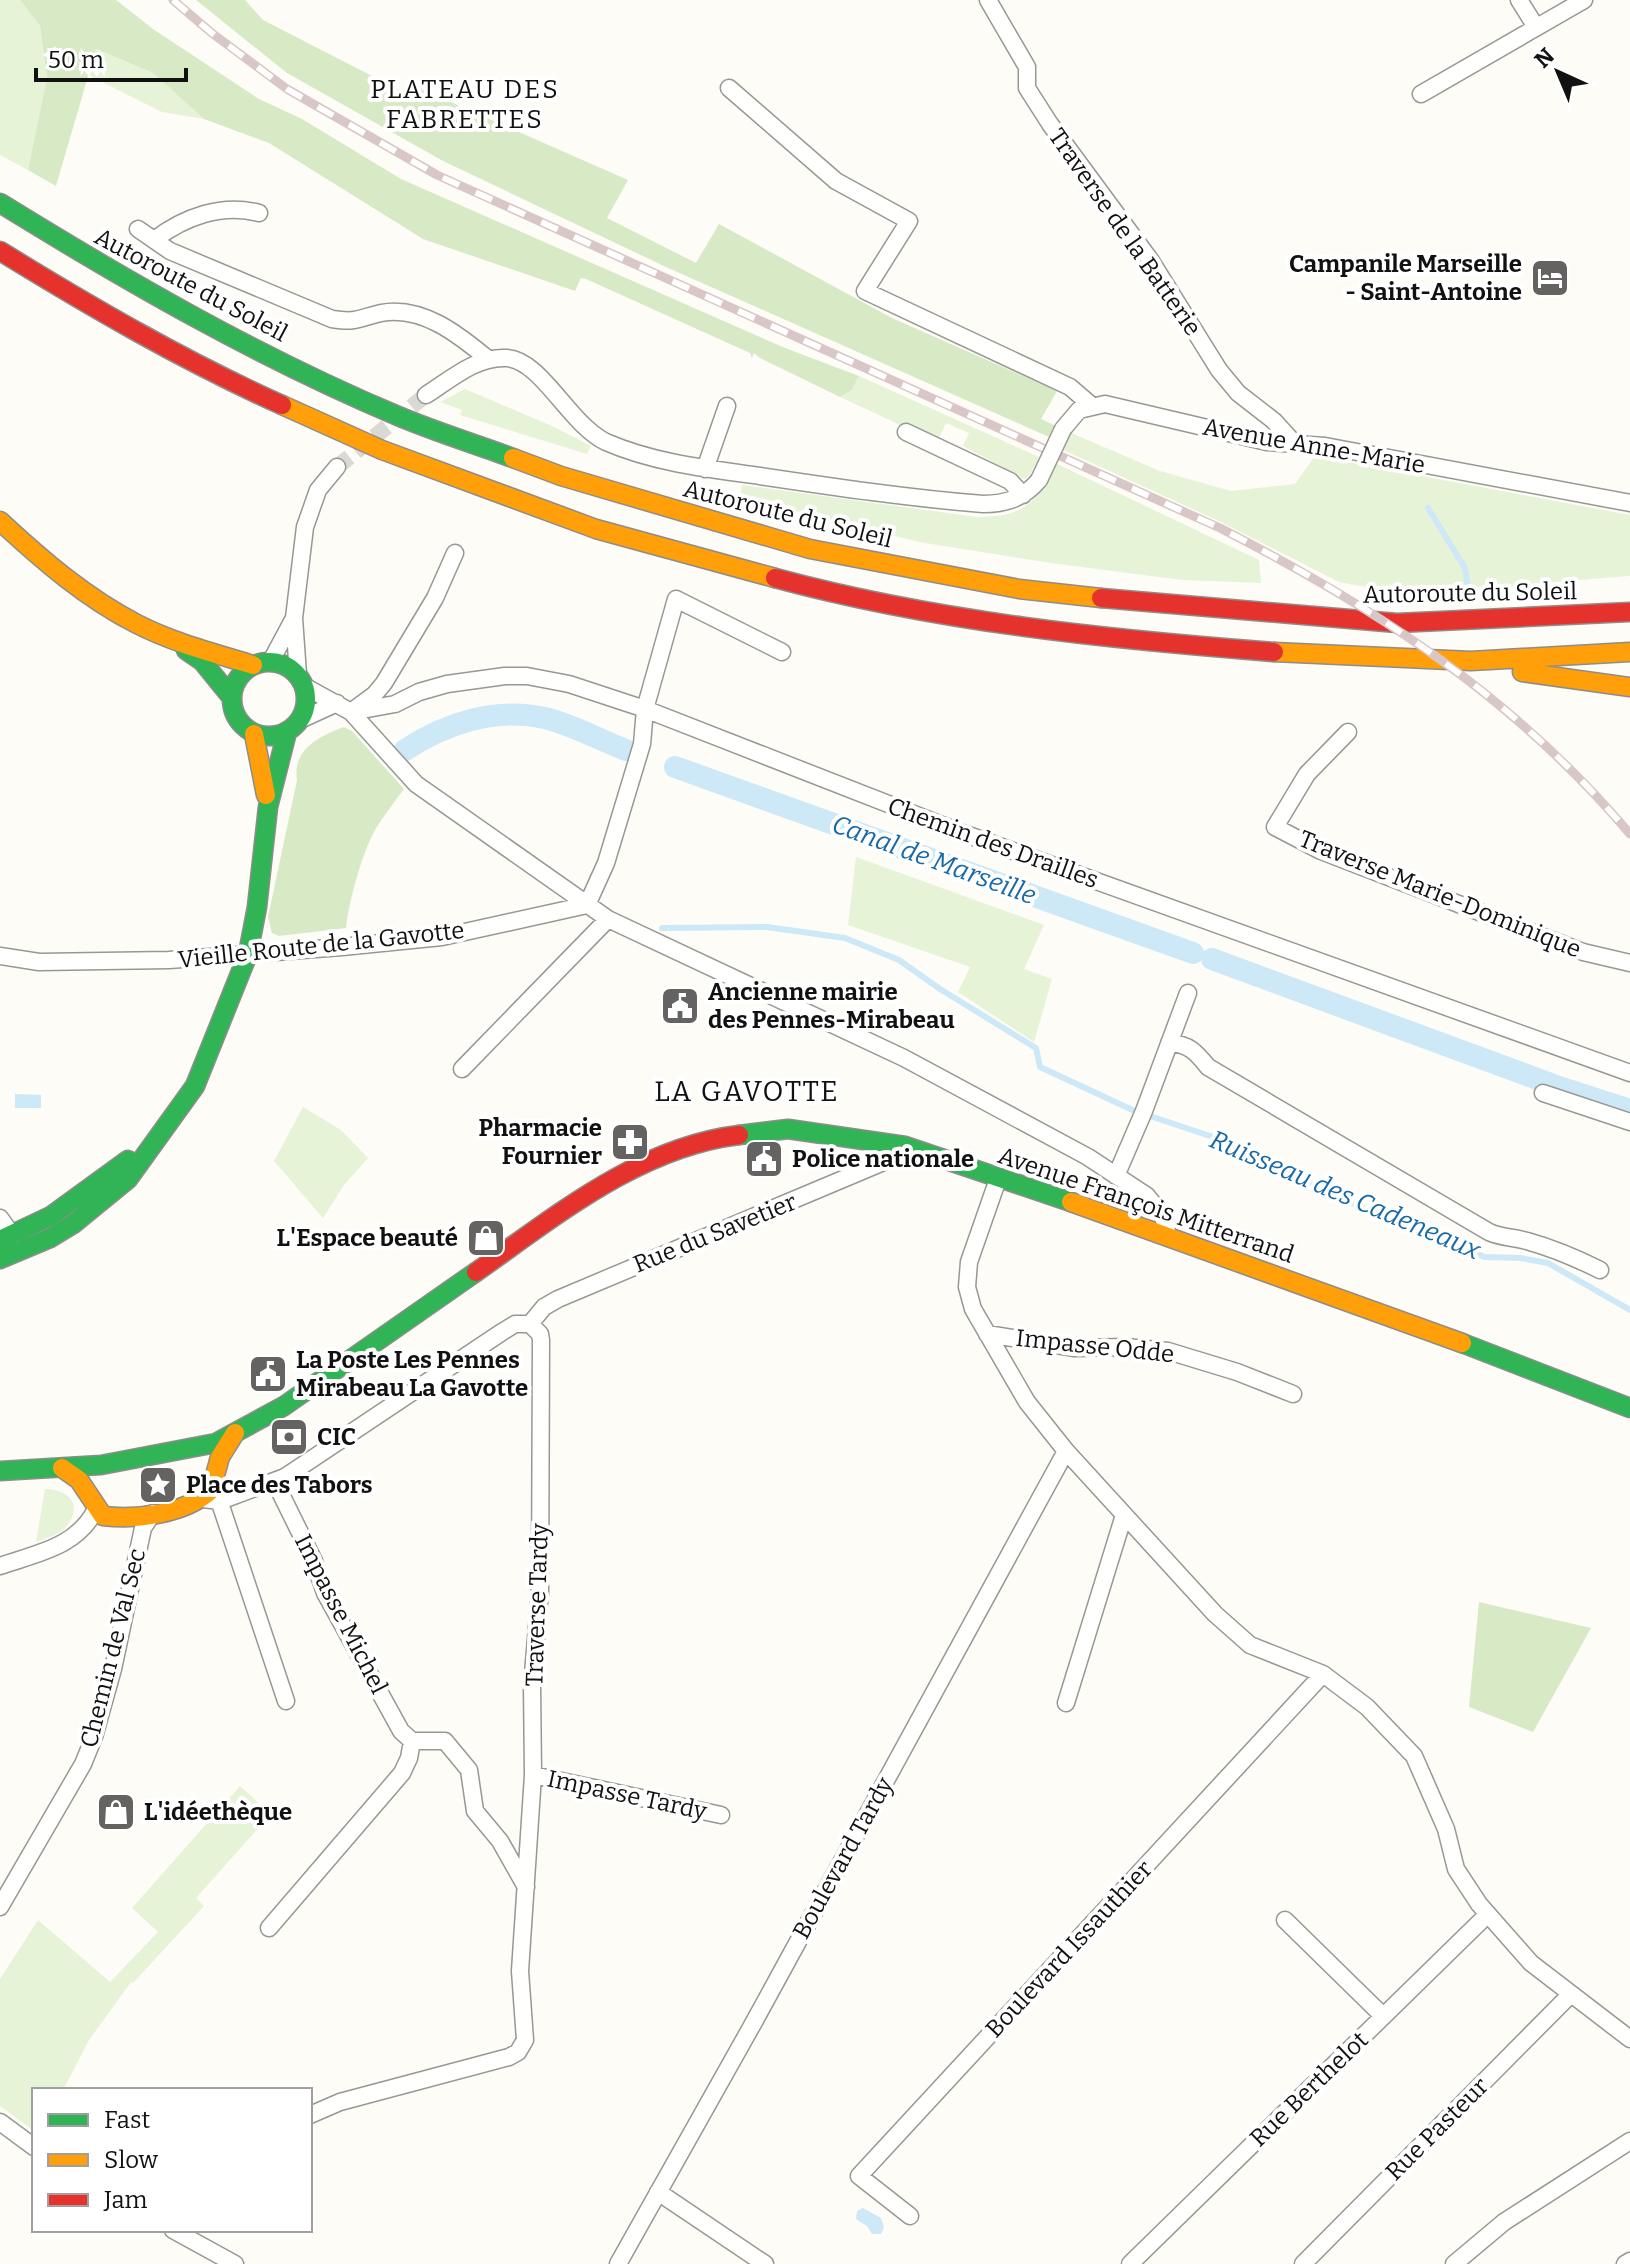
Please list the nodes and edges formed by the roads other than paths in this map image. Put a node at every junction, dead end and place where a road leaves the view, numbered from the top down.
1 (988, 0) edge
2 (1519, 0) edge
3 (1584, 0) edge
4 (1536, 27) junction
5 (729, 88) dead end
6 (1421, 94) dead end
7 (0, 203) edge
8 (259, 213) dead end
9 (138, 229) dead end
10 (154, 240) junction
11 (0, 251) edge
12 (488, 359) junction
13 (426, 395) tunnel mouth
14 (1091, 405) junction
15 (727, 406) dead end
16 (906, 432) dead end
17 (1294, 443) junction
18 (337, 467) tunnel mouth
19 (705, 469) junction
20 (1023, 495) junction
21 (1630, 503) edge
22 (0, 521) edge
23 (455, 553) dead end
24 (1630, 599) edge
25 (1630, 612) edge
26 (294, 618) junction
27 (1470, 619) junction
28 (168, 637) junction
29 (782, 652) dead end
30 (1630, 652) edge
31 (1408, 659) junction
32 (262, 663) junction
33 (301, 680) junction
34 (1630, 687) edge
35 (232, 698) junction
36 (344, 708) junction
37 (645, 709) junction
38 (302, 719) junction
39 (287, 732) junction
40 (1348, 732) dead end
41 (254, 734) junction
42 (268, 807) junction
43 (587, 905) junction
44 (608, 919) junction
45 (248, 954) junction
46 (0, 956) edge
47 (1630, 963) edge
48 (1188, 993) dead end
49 (1169, 1043) junction
50 (462, 1069) dead end
51 (1630, 1073) edge
52 (1543, 1093) dead end
53 (1630, 1122) edge
54 (163, 1131) junction
55 (905, 1146) junction
56 (1116, 1176) junction
57 (998, 1179) junction
58 (0, 1218) edge
59 (1168, 1235) junction
60 (4, 1242) edge
61 (0, 1259) edge
62 (1600, 1270) dead end
63 (530, 1324) junction
64 (987, 1334) junction
65 (1293, 1394) dead end
66 (1630, 1408) edge
67 (235, 1433) junction
68 (200, 1448) junction
69 (1066, 1451) junction
70 (101, 1465) junction
71 (62, 1468) junction
72 (0, 1471) edge
73 (275, 1482) junction
74 (213, 1488) junction
75 (245, 1494) junction
76 (92, 1503) junction
77 (153, 1513) junction
78 (1124, 1515) junction
79 (0, 1566) edge
80 (1323, 1674) junction
81 (286, 1701) dead end
82 (1066, 1703) dead end
83 (412, 1741) junction
84 (533, 1775) junction
85 (721, 1815) dead end
86 (527, 1889) junction
87 (0, 1907) edge
88 (1488, 1914) junction
89 (1285, 1920) dead end
90 (269, 1928) dead end
91 (1571, 1994) junction
92 (1383, 2016) junction
93 (1630, 2039) edge
94 (312, 2114) edge
95 (0, 2122) edge
96 (1630, 2141) edge
97 (32, 2146) edge
98 (658, 2192) junction
99 (910, 2216) dead end
100 (177, 2232) edge
101 (1460, 2260) edge
102 (1630, 2261) edge
103 (235, 2264) edge
104 (618, 2264) edge
105 (765, 2264) edge
106 (1130, 2264) edge
107 (1303, 2264) edge
108 (1625, 2264) edge

1 - 17 street, Traverse de la Batterie
2 - 4 street
3 - 4 street
4 - 6 street
5 - 14 street
7 - 27 main road, Autoroute du Soleil
8 - 10 street
9 - 10 street
10 - 12 street
11 - 31 main road
12 - 13 street
12 - 19 street
14 - 17 street, Avenue Anne-Marie
14 - 20 street, bridge
15 - 19 street
16 - 20 street
17 - 21 street, Avenue Anne-Marie
18 - 26 street
19 - 20 street
22 - 28 main road
23 - 36 street
24 - 27 main road
25 - 27 main road, Autoroute du Soleil
26 - 32 street
26 - 33 street
28 - 32 main road
28 - 35 main road
29 - 37 street
30 - 31 main road
31 - 34 main road
32 - 33 main road
32 - 35 main road
33 - 36 street
33 - 38 main road
35 - 41 main road
36 - 37 street, Chemin des Drailles
36 - 38 street
36 - 43 street
37 - 43 street
37 - 51 street, Chemin des Drailles
38 - 39 main road
39 - 41 main road
39 - 42 main road
40 - 47 street, Traverse Marie-Dominique
41 - 42 main road
42 - 45 main road
43 - 44 street
43 - 45 street, Vieille Route de la Gavotte
44 - 50 street
44 - 56 street
45 - 46 street, Vieille Route de la Gavotte
45 - 54 main road
48 - 49 street
49 - 56 street
49 - 62 street
52 - 53 street
54 - 60 main road
54 - 61 main road
55 - 57 main road, Avenue François Mitterrand
55 - 63 street, Rue du Savetier
55 - 67 main road, Avenue François Mitterrand
56 - 59 street
57 - 59 main road, Avenue François Mitterrand
57 - 64 street
58 - 60 street
59 - 66 main road, Avenue François Mitterrand
63 - 73 street
63 - 84 street, Traverse Tardy
64 - 65 street, Impasse Odde
64 - 69 street
67 - 68 main road, Avenue François Mitterrand
67 - 74 main road
68 - 70 main road, Avenue François Mitterrand
68 - 74 main road
69 - 78 street
69 - 98 street, Boulevard Tardy
70 - 71 main road, Avenue François Mitterrand
70 - 76 main road
71 - 72 main road, Avenue François Mitterrand
71 - 76 main road
73 - 75 street
73 - 83 street, Impasse Michel
74 - 75 street
74 - 75 street
74 - 77 main road
74 - 81 street
76 - 77 main road
76 - 79 street
77 - 87 street, Chemin de Val Sec
78 - 80 street
78 - 82 street
80 - 88 street
80 - 99 street, Boulevard Issauthier
83 - 86 street
83 - 90 street
84 - 85 street, Impasse Tardy
84 - 86 street, Traverse Tardy
86 - 94 street
88 - 91 street
88 - 92 street, Rue Berthelot
89 - 92 street
91 - 93 street
91 - 107 street, Rue Pasteur
92 - 106 street, Rue Berthelot
95 - 97 street
96 - 101 street
98 - 104 street, Boulevard Tardy
98 - 105 street
100 - 103 street
102 - 108 street

